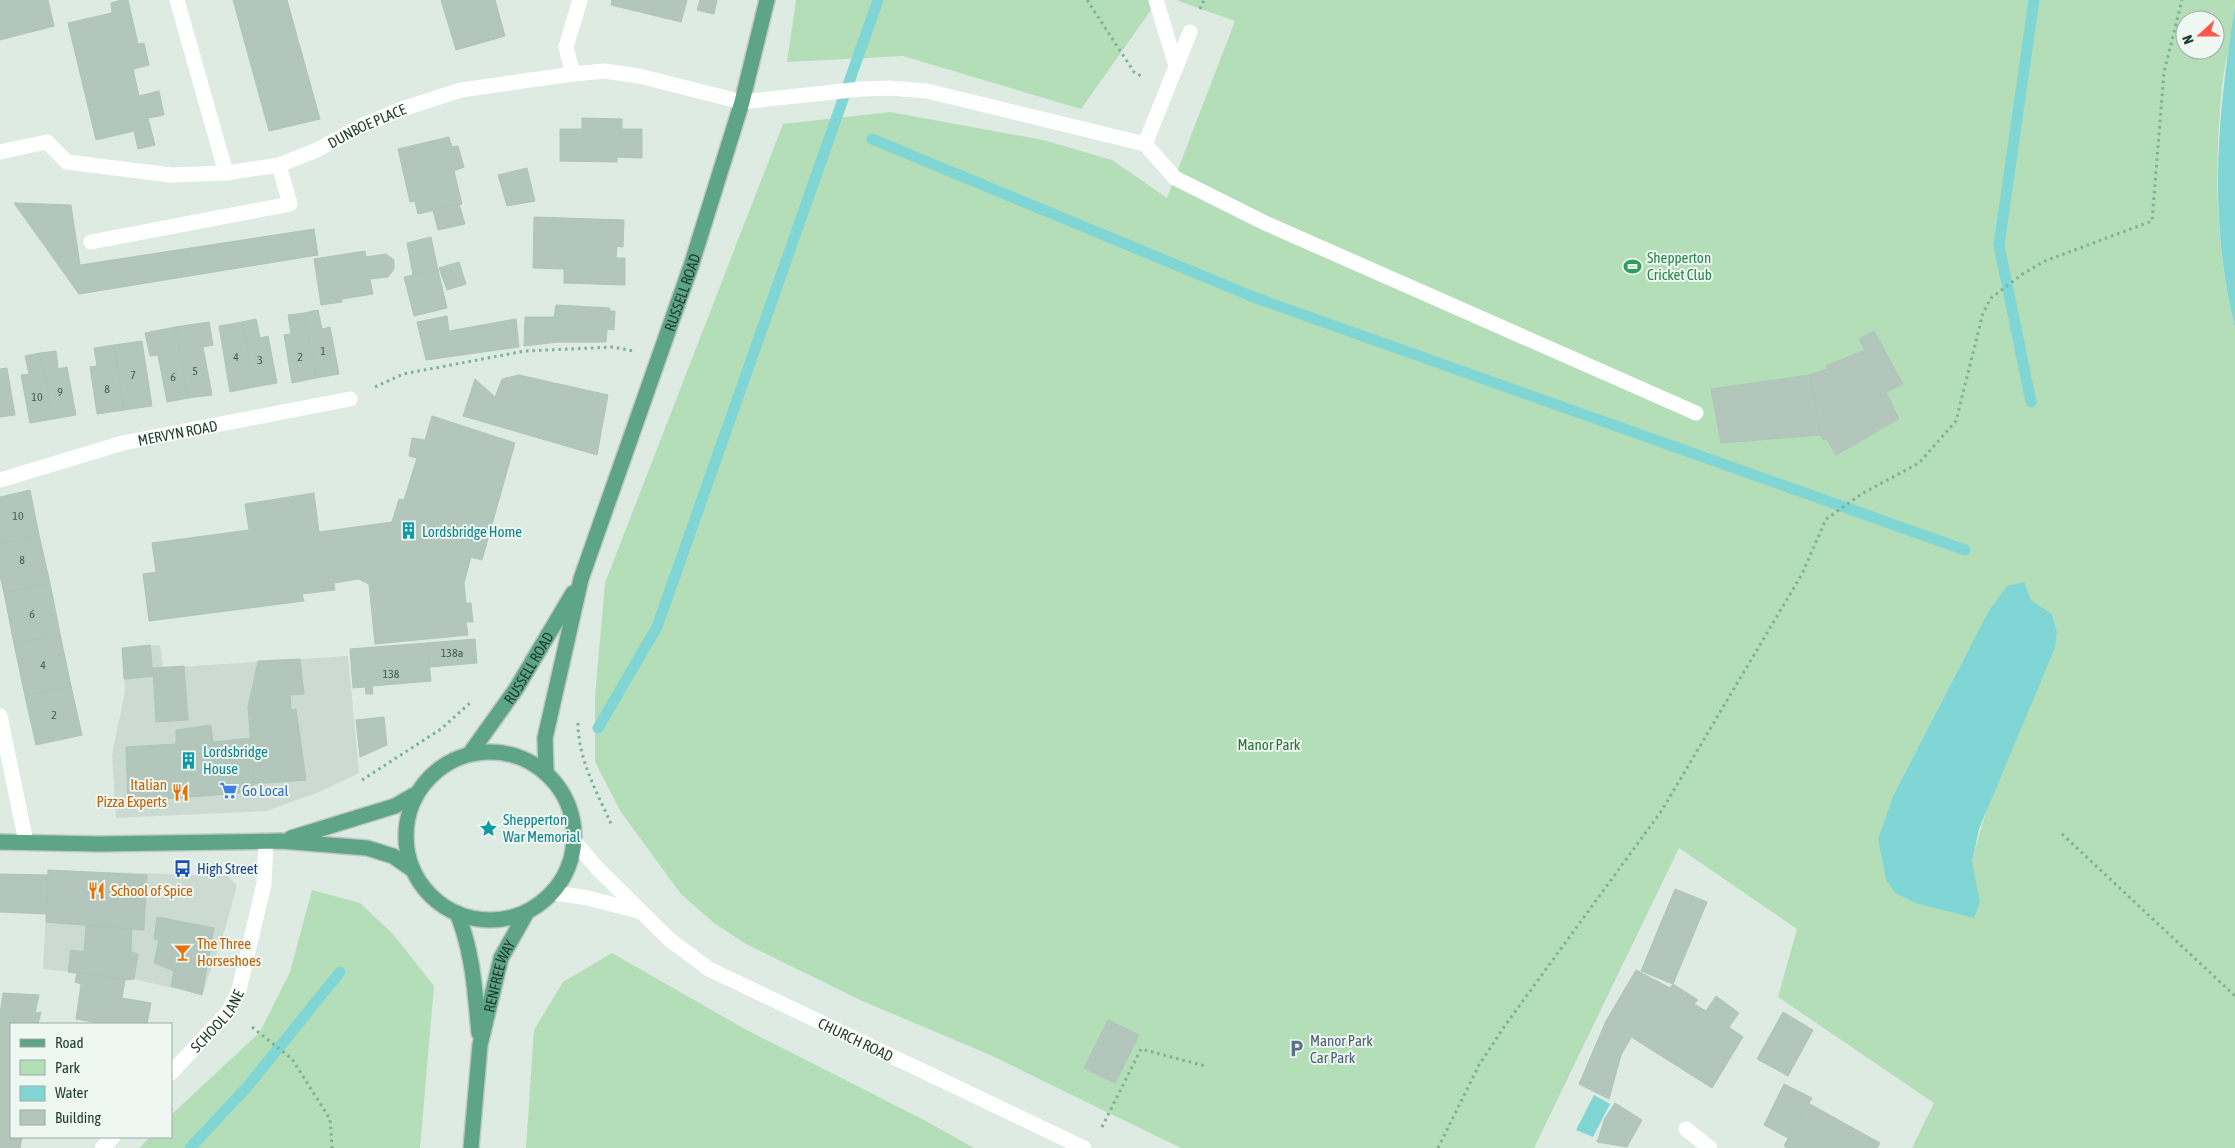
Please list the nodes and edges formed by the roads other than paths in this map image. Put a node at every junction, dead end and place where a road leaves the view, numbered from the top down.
1 (177, 0) edge
2 (580, 0) edge
3 (767, 0) edge
4 (1156, 0) edge
5 (1190, 32) dead end
6 (1176, 66) junction
7 (573, 74) junction
8 (742, 102) junction
9 (1145, 144) junction
10 (0, 152) edge
11 (279, 165) junction
12 (226, 173) junction
13 (91, 242) dead end
14 (350, 400) road end
15 (1696, 413) dead end
16 (4, 479) edge
17 (582, 579) junction
18 (0, 716) edge
19 (471, 752) junction
20 (546, 771) junction
21 (414, 795) junction
22 (274, 841) junction
23 (0, 842) edge
24 (26, 842) junction
25 (575, 842) junction
26 (413, 870) junction
27 (554, 893) junction
28 (640, 911) junction
29 (527, 912) junction
30 (457, 913) junction
31 (480, 1045) junction
32 (172, 1072) edge
33 (1686, 1128) dead end
34 (112, 1138) edge
35 (102, 1148) edge
36 (471, 1148) edge
37 (1084, 1148) edge
38 (1710, 1148) edge

1 - 12 street
2 - 7 street
3 - 8 main road, RUSSELL ROAD
4 - 6 street
5 - 6 street
6 - 9 street
7 - 8 street, DUNBOE PLACE
7 - 11 street, DUNBOE PLACE
8 - 9 street
8 - 17 main road, RUSSELL ROAD
9 - 15 street
10 - 12 street, DUNBOE PLACE
11 - 12 street, DUNBOE PLACE
11 - 13 street
14 - 16 street, MERVYN ROAD
17 - 19 main road, RUSSELL ROAD
17 - 20 main road, RUSSELL ROAD
18 - 24 street
19 - 20 main road
19 - 21 main road
20 - 25 main road
21 - 22 main road
21 - 26 main road
22 - 24 main road
22 - 26 main road
22 - 32 street, SCHOOL LANE
23 - 24 main road
25 - 27 main road
25 - 28 street, CHURCH ROAD
26 - 30 main road
27 - 28 street, CHURCH ROAD
27 - 29 main road
28 - 37 street, CHURCH ROAD
29 - 30 main road
29 - 31 main road, RENFREE WAY
30 - 31 main road, RENFREE WAY
31 - 36 main road, RENFREE WAY
33 - 38 street
34 - 35 street

